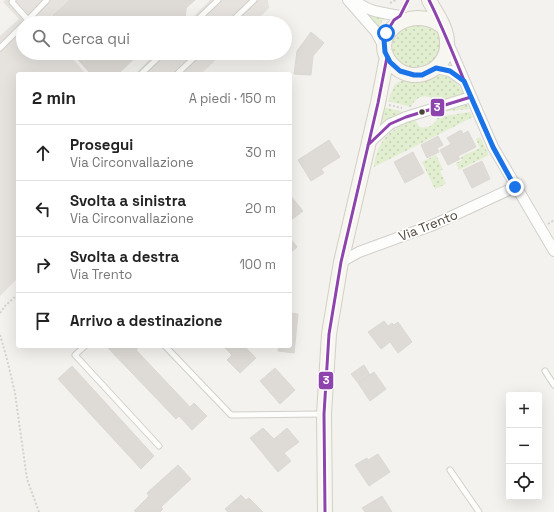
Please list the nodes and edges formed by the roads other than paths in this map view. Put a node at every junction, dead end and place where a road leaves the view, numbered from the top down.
1 (13, 0) edge
2 (47, 0) edge
3 (218, 0) edge
4 (254, 0) edge
5 (348, 0) edge
6 (355, 0) edge
7 (408, 0) edge
8 (429, 0) edge
9 (22, 16) edge
10 (32, 16) edge
11 (201, 16) edge
12 (237, 16) edge
13 (400, 16) junction
14 (443, 27) junction
15 (16, 32) edge
16 (448, 43) junction
17 (0, 48) edge
18 (386, 52) junction
19 (156, 60) edge
20 (191, 60) edge
21 (436, 68) junction
22 (143, 72) edge
23 (178, 72) edge
24 (406, 74) junction
25 (464, 81) junction
26 (471, 97) junction
27 (378, 103) junction
28 (368, 145) junction
29 (515, 187) junction
30 (554, 251) edge
31 (341, 262) junction
32 (83, 348) edge
33 (167, 348) edge
34 (544, 371) dead end
35 (554, 385) edge
36 (324, 414) junction
37 (158, 446) dead end
38 (450, 470) dead end
39 (324, 512) edge
40 (479, 512) edge

1 - 9 lane
2 - 10 lane
3 - 11 lane
4 - 12 lane
5 - 18 street
6 - 13 street
7 - 13 main road
8 - 14 main road
13 - 14 main road
13 - 18 main road
14 - 16 main road
15 - 17 lane
16 - 21 main road
16 - 25 street
18 - 24 main road
18 - 27 main road
19 - 22 lane
20 - 23 lane
21 - 24 main road
21 - 25 street
24 - 27 main road
25 - 26 street
26 - 28 street
26 - 29 street
27 - 28 main road
28 - 31 main road
29 - 30 street
29 - 31 street, Via Trento
31 - 36 main road
32 - 37 lane
33 - 36 lane
34 - 35 lane
36 - 39 main road
38 - 40 lane

